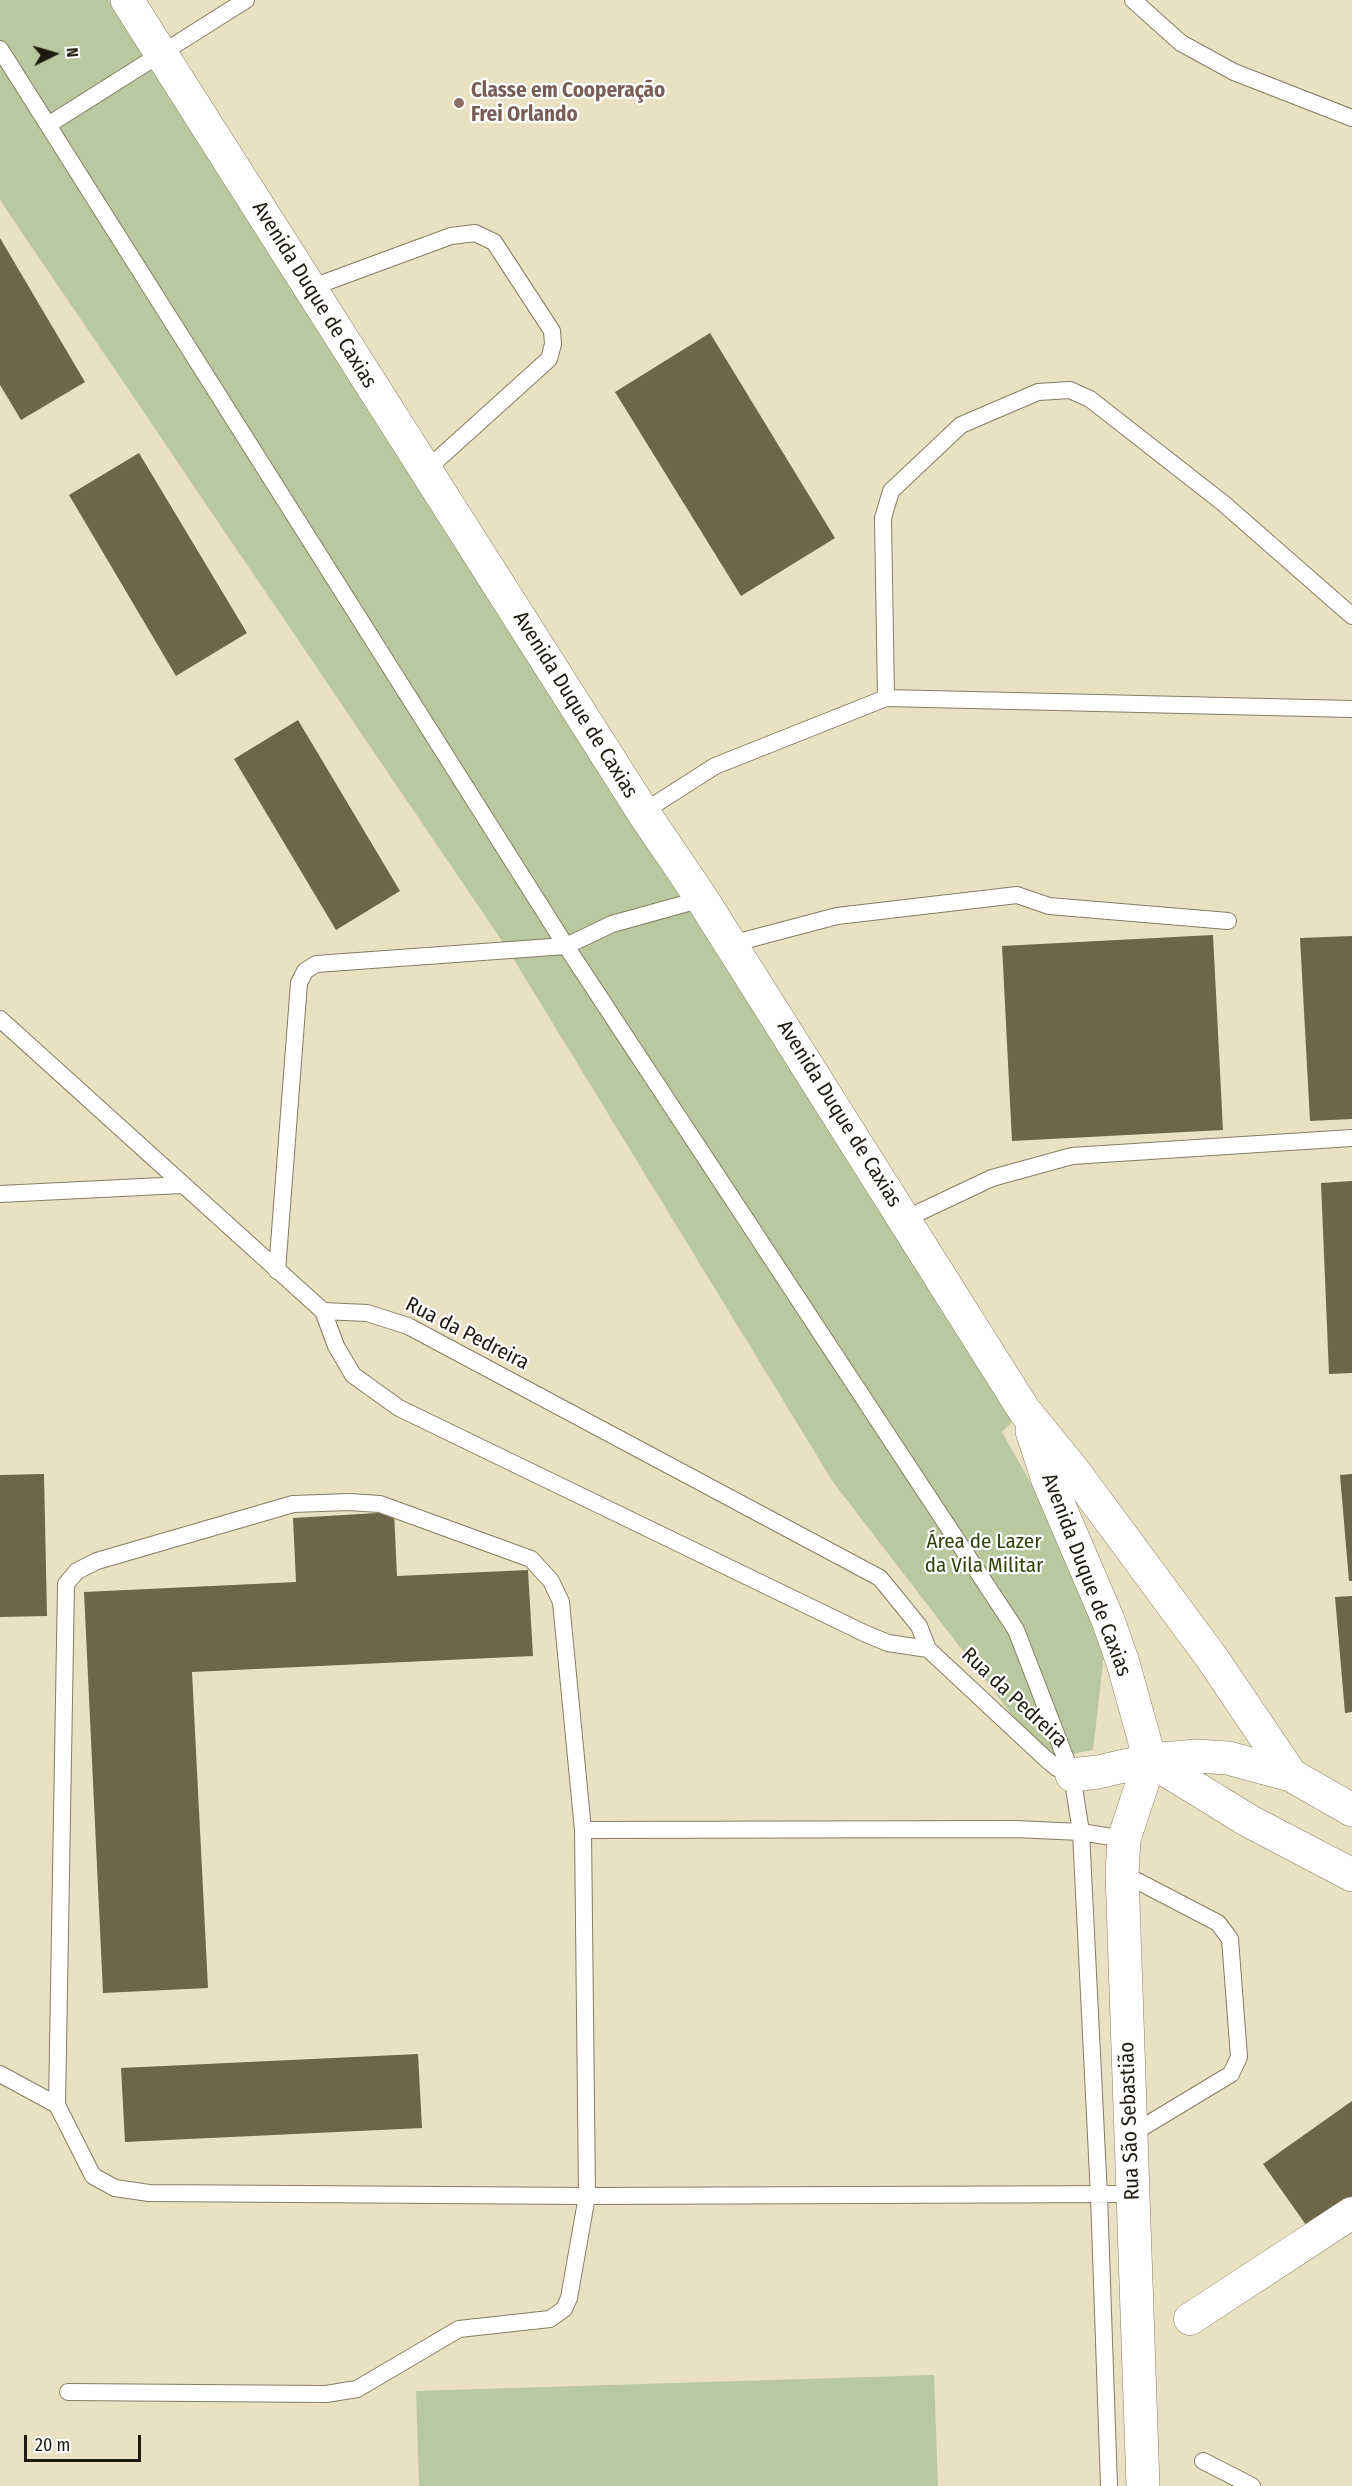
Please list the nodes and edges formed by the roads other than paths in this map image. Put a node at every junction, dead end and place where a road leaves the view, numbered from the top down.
1 (127, 0) edge
2 (246, 0) edge
3 (1133, 0) edge
4 (0, 49) edge
5 (162, 54) junction
6 (1352, 118) edge
7 (48, 125) junction
8 (310, 288) junction
9 (426, 470) junction
10 (1352, 616) edge
11 (886, 698) junction
12 (1352, 709) edge
13 (643, 812) junction
14 (702, 899) junction
15 (1228, 921) dead end
16 (731, 944) junction
17 (566, 946) junction
18 (0, 1019) edge
19 (1352, 1138) edge
20 (182, 1185) junction
21 (0, 1194) edge
22 (905, 1218) junction
23 (277, 1271) junction
24 (323, 1311) junction
25 (1024, 1410) junction
26 (928, 1649) junction
27 (1150, 1760) junction
28 (1072, 1775) junction
29 (1291, 1775) junction
30 (1352, 1809) edge
31 (583, 1830) junction
32 (1081, 1832) junction
33 (1124, 1839) junction
34 (1122, 1873) junction
35 (1352, 1875) edge
36 (0, 2074) edge
37 (57, 2105) junction
38 (1130, 2135) junction
39 (1132, 2194) junction
40 (587, 2196) junction
41 (1099, 2196) junction
42 (1352, 2213) edge
43 (1190, 2319) dead end
44 (68, 2392) dead end
45 (1203, 2461) dead end
46 (1109, 2486) edge
47 (1143, 2486) edge
48 (1252, 2486) edge

1 - 5 main road, Avenida Duque de Caxias
2 - 5 lane
3 - 6 lane
4 - 7 lane, Rua São Sebastião
5 - 7 lane
5 - 8 main road, Avenida Duque de Caxias
7 - 17 lane, Rua São Sebastião
8 - 9 main road, Avenida Duque de Caxias
8 - 9 lane
9 - 13 main road, Avenida Duque de Caxias
10 - 11 lane
11 - 12 lane
11 - 13 lane
13 - 14 main road, Avenida Duque de Caxias
14 - 16 main road, Avenida Duque de Caxias
14 - 17 lane
15 - 16 lane
16 - 22 main road, Avenida Duque de Caxias
17 - 23 lane
17 - 28 lane, Rua São Sebastião
18 - 20 lane
19 - 22 lane
20 - 21 lane
20 - 23 lane
22 - 25 main road, Avenida Duque de Caxias
23 - 24 lane
24 - 26 lane, Rua da Pedreira
24 - 26 lane, Rua da Pedreira
25 - 27 main road, Avenida Duque de Caxias
25 - 29 main road, Avenida Duque de Caxias
26 - 28 lane, Rua da Pedreira
27 - 28 main road
27 - 29 main road
27 - 33 main road, Rua São Sebastião
27 - 35 main road
28 - 32 lane, Rua São Sebastião
29 - 30 main road, Avenida Duque de Caxias
31 - 32 lane
31 - 37 lane
31 - 40 lane
32 - 33 lane
32 - 41 lane, Rua São Sebastião
33 - 34 main road, Rua São Sebastião
34 - 38 main road, Rua São Sebastião
34 - 38 lane
36 - 37 lane
37 - 40 lane
38 - 39 main road, Rua São Sebastião
39 - 41 lane
39 - 47 main road, Rua São Sebastião
40 - 41 lane
40 - 44 lane
41 - 46 lane, Rua São Sebastião
42 - 43 street
45 - 48 lane

